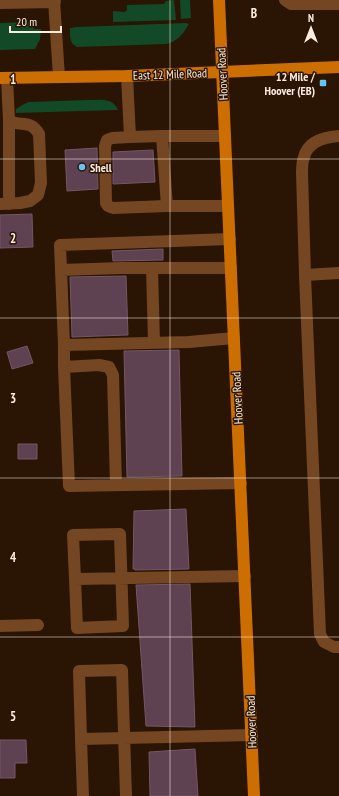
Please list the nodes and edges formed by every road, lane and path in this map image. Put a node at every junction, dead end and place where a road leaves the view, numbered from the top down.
1 (219, 0) edge
2 (286, 0) edge
3 (55, 1) edge
4 (0, 2) edge
5 (339, 4) edge
6 (339, 67) edge
7 (222, 73) junction
8 (127, 76) junction
9 (59, 77) junction
10 (4, 78) edge
11 (9, 120) junction
12 (162, 136) junction
13 (225, 136) junction
14 (339, 136) edge
15 (130, 137) junction
16 (5, 204) edge
17 (167, 206) junction
18 (228, 206) junction
19 (230, 239) junction
20 (152, 268) junction
21 (231, 268) junction
22 (61, 270) junction
23 (339, 273) edge
24 (305, 275) junction
25 (234, 338) junction
26 (154, 342) junction
27 (64, 345) junction
28 (64, 367) junction
29 (241, 483) junction
30 (116, 485) junction
31 (245, 576) junction
32 (121, 578) junction
33 (75, 579) junction
34 (38, 625) dead end
35 (0, 626) edge
36 (339, 647) edge
37 (252, 735) junction
38 (124, 739) junction
39 (81, 740) junction
40 (83, 796) edge
41 (126, 796) edge
42 (254, 796) edge

1 - 7 main road, Hoover Road
2 - 5 street
3 - 4 street
3 - 9 street
6 - 7 main road, East 12 Mile Road
7 - 8 main road, East 12 Mile Road
7 - 13 main road, Hoover Road
8 - 9 main road, East 12 Mile Road
8 - 15 street
9 - 10 main road, East 12 Mile Road
10 - 11 street
11 - 16 street
11 - 16 street
12 - 13 street
12 - 15 street
12 - 17 street
13 - 18 main road, Hoover Road
14 - 24 street
15 - 17 street
17 - 18 street
18 - 19 main road, Hoover Road
19 - 21 main road, Hoover Road
19 - 22 street
20 - 21 street
20 - 22 street
20 - 26 street
21 - 25 main road, Hoover Road
22 - 27 street
23 - 24 street
24 - 36 street
25 - 26 street
25 - 29 main road, Hoover Road
26 - 27 street
27 - 28 street
28 - 30 street
28 - 30 street
29 - 30 street
29 - 31 main road, Hoover Road
31 - 32 street
31 - 37 main road, Hoover Road
32 - 33 street
32 - 33 street
32 - 33 street
34 - 35 street
37 - 38 street
37 - 42 main road, Hoover Road
38 - 39 street
38 - 39 street
38 - 41 street
39 - 40 street

